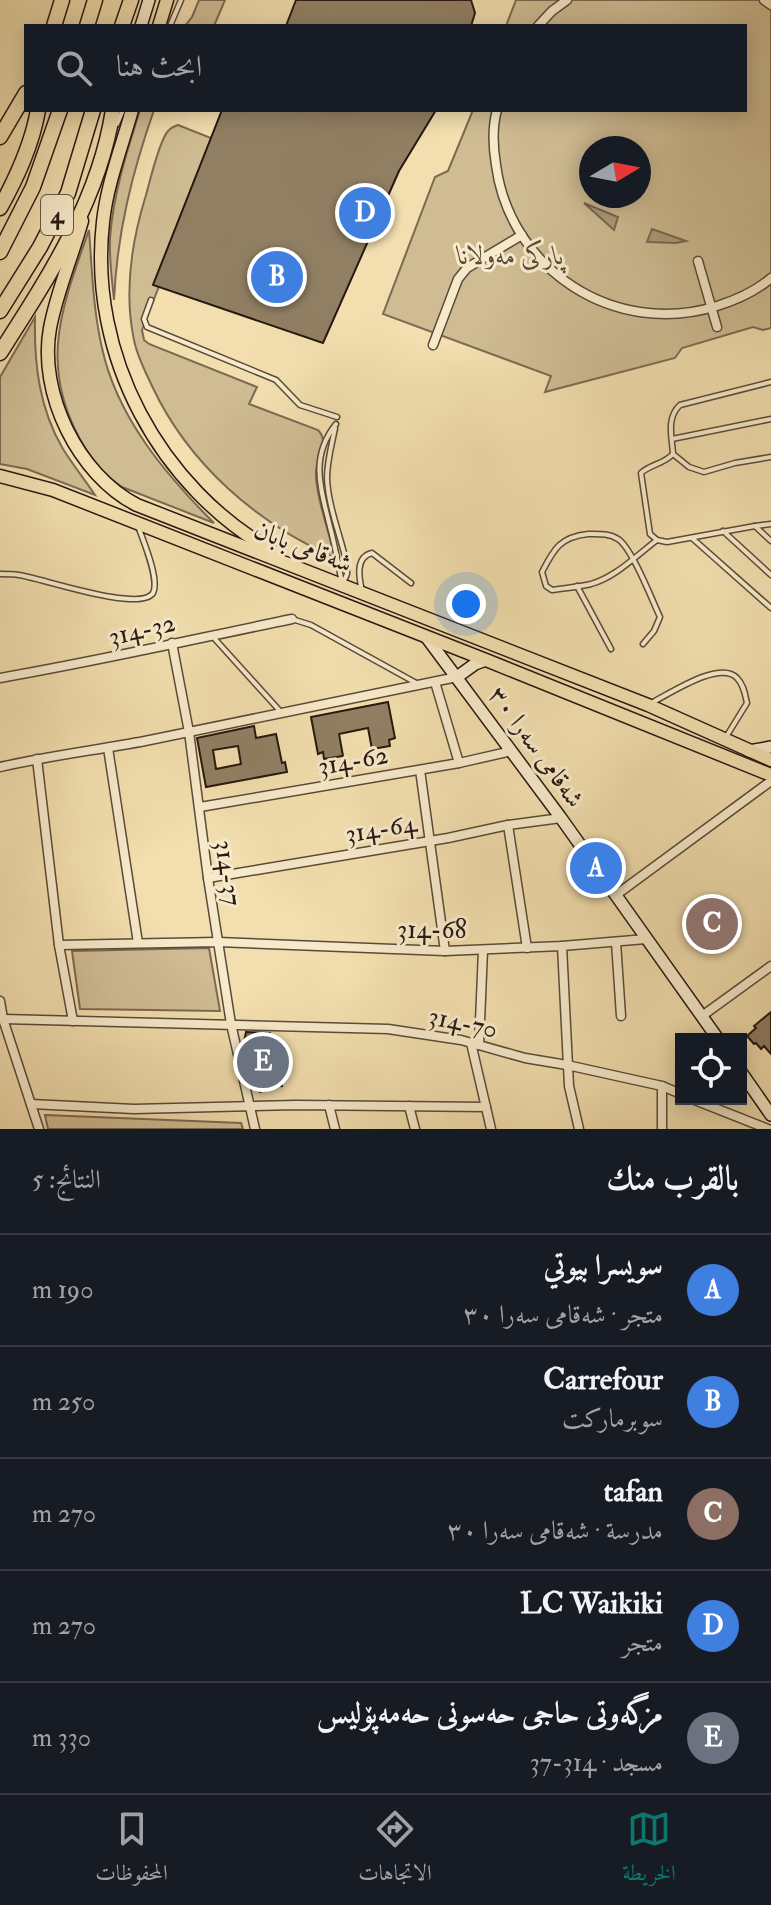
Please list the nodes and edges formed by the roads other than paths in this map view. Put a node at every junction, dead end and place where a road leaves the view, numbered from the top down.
1 (62, 0) edge
2 (95, 0) edge
3 (149, 0) edge
4 (167, 0) edge
5 (181, 0) edge
6 (567, 0) edge
7 (764, 0) edge
8 (771, 5) edge
9 (55, 24) edge
10 (88, 24) edge
11 (142, 24) edge
12 (160, 24) edge
13 (171, 24) edge
14 (540, 24) edge
15 (24, 96) edge
16 (38, 112) edge
17 (59, 112) edge
18 (92, 112) edge
19 (115, 112) edge
20 (131, 112) edge
21 (497, 112) edge
22 (0, 137) edge
23 (87, 199) junction
24 (0, 208) edge
25 (522, 235) junction
26 (0, 252) edge
27 (698, 261) dead end
28 (771, 278) edge
29 (151, 300) dead end
30 (712, 307) junction
31 (0, 311) edge
32 (717, 327) dead end
33 (433, 345) dead end
34 (0, 353) edge
35 (771, 382) edge
36 (337, 417) dead end
37 (771, 419) edge
38 (672, 439) junction
39 (673, 454) junction
40 (771, 457) edge
41 (0, 476) edge
42 (138, 524) junction
43 (771, 524) edge
44 (755, 526) junction
45 (723, 531) junction
46 (691, 537) junction
47 (657, 540) junction
48 (771, 541) edge
49 (633, 559) junction
50 (0, 574) edge
51 (771, 575) edge
52 (317, 576) junction
53 (411, 583) dead end
54 (342, 585) junction
55 (577, 586) junction
56 (361, 593) junction
57 (336, 601) junction
58 (353, 608) junction
59 (771, 608) edge
60 (292, 619) joint
61 (212, 635) junction
62 (427, 638) junction
63 (172, 643) junction
64 (643, 644) dead end
65 (611, 649) dead end
66 (486, 660) junction
67 (457, 677) junction
68 (0, 678) edge
69 (435, 682) junction
70 (420, 685) junction
71 (648, 705) junction
72 (282, 713) junction
73 (189, 732) junction
74 (724, 740) junction
75 (771, 747) edge
76 (108, 748) junction
77 (512, 751) junction
78 (749, 751) junction
79 (37, 759) junction
80 (771, 760) edge
81 (459, 763) junction
82 (0, 767) edge
83 (420, 770) junction
84 (771, 775) edge
85 (771, 781) edge
86 (200, 807) junction
87 (561, 818) junction
88 (508, 825) junction
89 (430, 841) junction
90 (208, 878) junction
91 (616, 895) junction
92 (646, 939) junction
93 (218, 942) junction
94 (616, 942) junction
95 (138, 943) junction
96 (59, 945) junction
97 (562, 946) junction
98 (527, 948) junction
99 (483, 950) junction
100 (445, 951) junction
101 (771, 966) edge
102 (0, 1001) edge
103 (621, 1016) dead end
104 (702, 1016) junction
105 (3, 1019) junction
106 (73, 1021) junction
107 (231, 1024) junction
108 (714, 1033) edge
109 (475, 1044) junction
110 (567, 1065) junction
111 (747, 1081) edge
112 (662, 1086) junction
113 (675, 1091) edge
114 (31, 1104) junction
115 (329, 1105) junction
116 (707, 1105) edge
117 (409, 1106) junction
118 (249, 1107) junction
119 (486, 1107) junction
120 (771, 1115) edge
121 (39, 1129) edge
122 (255, 1129) edge
123 (335, 1129) edge
124 (415, 1129) edge
125 (491, 1129) edge
126 (579, 1129) edge
127 (662, 1129) edge
128 (768, 1129) edge

1 - 9 highway
2 - 10 highway
3 - 11 street
4 - 12 main road
5 - 13 lane
6 - 14 street
7 - 8 street
15 - 22 highway
16 - 24 highway
17 - 26 highway, 4
18 - 31 highway, 4
19 - 23 highway
20 - 52 main road
21 - 25 street
23 - 34 highway
23 - 52 main road, شەقامی بابان
25 - 30 street
25 - 33 street
27 - 30 street
28 - 30 street
29 - 36 lane
30 - 32 street
35 - 38 lane
37 - 38 lane
38 - 39 lane
39 - 40 lane
39 - 47 lane
41 - 42 main road
42 - 50 lane
42 - 57 main road
43 - 44 lane
44 - 45 lane
44 - 48 lane
45 - 46 lane
45 - 51 lane
46 - 47 lane
46 - 59 lane
47 - 49 lane
49 - 55 lane
49 - 55 lane
49 - 64 lane
52 - 54 main road, شەقامی بابان
53 - 56 lane
54 - 54 lane
54 - 56 main road, شەقامی بابان
54 - 57 main road
55 - 65 lane
56 - 58 main road
56 - 71 main road, شەقامی بابان
57 - 58 main road
58 - 62 main road
60 - 61 street, 314-32
60 - 70 lane
61 - 63 street, 314-32
61 - 72 lane
62 - 66 main road
62 - 67 street, شەقامی سەرا ٣٠
63 - 68 street, 314-32
63 - 73 street, 314-37
66 - 67 street, شەقامی سەرا ٣٠
66 - 84 main road
67 - 69 street
67 - 77 street, شەقامی سەرا ٣٠
69 - 70 street
69 - 81 street
70 - 72 street
71 - 74 main road, شەقامی بابان
71 - 74 lane
72 - 73 street
73 - 76 street
73 - 86 street, 314-37
74 - 78 main road, شەقامی بابان
75 - 78 street
76 - 79 street
76 - 95 street
77 - 81 street, 314-62
77 - 87 street, شەقامی سەرا ٣٠
78 - 80 main road, شەقامی بابان
79 - 82 street
79 - 96 street
81 - 83 street, 314-62
83 - 86 street, 314-62
83 - 89 street
85 - 91 street
86 - 90 street, 314-37
87 - 88 street, 314-64
87 - 91 street, شەقامی سەرا ٣٠
88 - 89 street, 314-64
88 - 98 street
89 - 90 street, 314-64
89 - 100 street
90 - 93 street, 314-37
91 - 92 street, شەقامی سەرا ٣٠
92 - 94 street, 314-68
92 - 104 street, شەقامی سەرا ٣٠
93 - 95 street, 314-68
93 - 100 street, 314-68
93 - 107 street, 314-37
94 - 97 street, 314-68
94 - 103 street
95 - 96 street, 314-68
96 - 106 street
97 - 98 street, 314-68
97 - 110 street
98 - 99 street, 314-68
99 - 100 street, 314-68
99 - 109 street
101 - 104 street
102 - 105 street
104 - 108 street, شەقامی سەرا ٣٠
105 - 106 street, 314-70
105 - 114 street
106 - 107 street, 314-70
107 - 109 street, 314-70
107 - 118 street, 314-37
109 - 110 street, 314-70
109 - 119 street
110 - 112 street, 314-70
110 - 126 street
111 - 120 street
112 - 113 street, 314-70
112 - 127 street
114 - 118 street
114 - 121 street
115 - 117 street
115 - 118 street
115 - 123 street
116 - 128 street
117 - 119 street
117 - 124 street
118 - 122 street, 314-37
119 - 125 street

